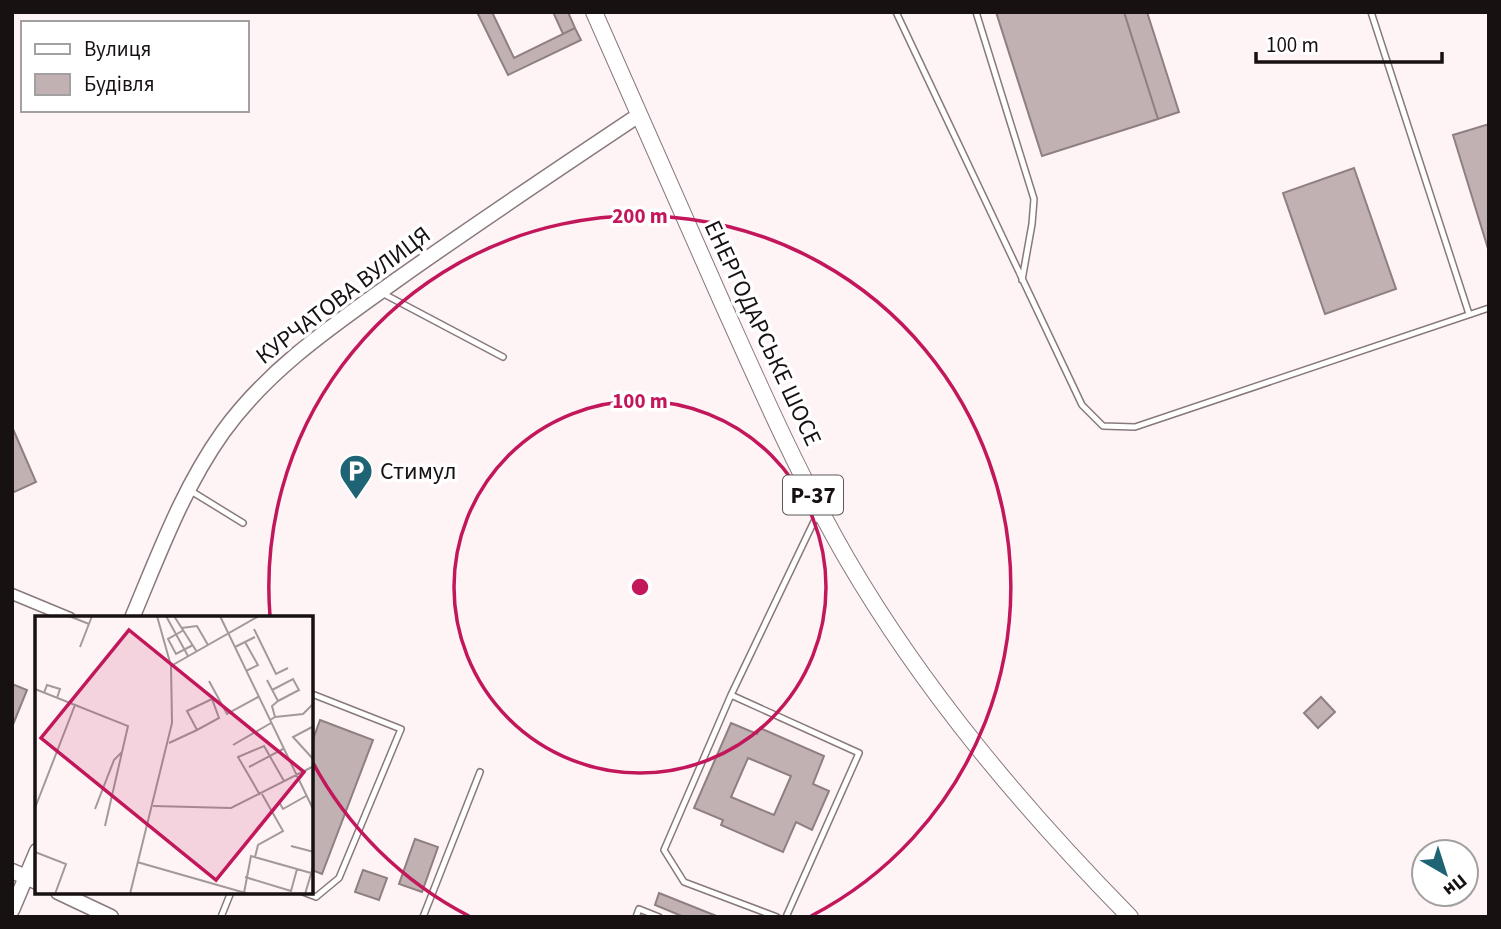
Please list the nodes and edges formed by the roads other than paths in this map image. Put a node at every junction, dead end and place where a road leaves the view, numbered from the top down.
1 (594, 12) edge
2 (896, 12) edge
3 (976, 12) edge
4 (1371, 12) edge
5 (639, 115) junction
6 (1022, 280) junction
7 (380, 292) junction
8 (1489, 308) edge
9 (1469, 314) junction
10 (503, 357) dead end
11 (188, 490) junction
12 (820, 510) junction
13 (243, 523) dead end
14 (12, 594) edge
15 (65, 616) edge
16 (133, 616) edge
17 (313, 694) edge
18 (731, 695) junction
19 (480, 772) dead end
20 (35, 855) edge
21 (25, 877) edge
22 (62, 894) edge
23 (230, 894) edge
24 (308, 894) edge
25 (12, 910) edge
26 (111, 917) edge
27 (221, 917) edge
28 (423, 917) edge
29 (636, 917) edge
30 (659, 917) edge
31 (777, 917) edge
32 (786, 917) edge
33 (1130, 917) edge

1 - 5 main road, ЕНЕРГОДАРСЬКЕ ШОСЕ / Р-37
2 - 6 lane
3 - 6 lane
4 - 9 lane
5 - 7 street, КУРЧАТОВА ВУЛИЦЯ
5 - 12 main road, ЕНЕРГОДАРСЬКЕ ШОСЕ / Р-37
6 - 9 lane
7 - 10 lane
7 - 11 street, КУРЧАТОВА ВУЛИЦЯ
8 - 9 lane
11 - 13 lane
11 - 16 street, КУРЧАТОВА ВУЛИЦЯ
12 - 18 lane
12 - 33 main road, ЕНЕРГОДАРСЬКЕ ШОСЕ / Р-37
14 - 15 street
17 - 24 lane
18 - 31 lane
18 - 32 lane
19 - 28 lane
20 - 21 street
21 - 25 street
22 - 26 street
23 - 27 lane
29 - 30 lane

